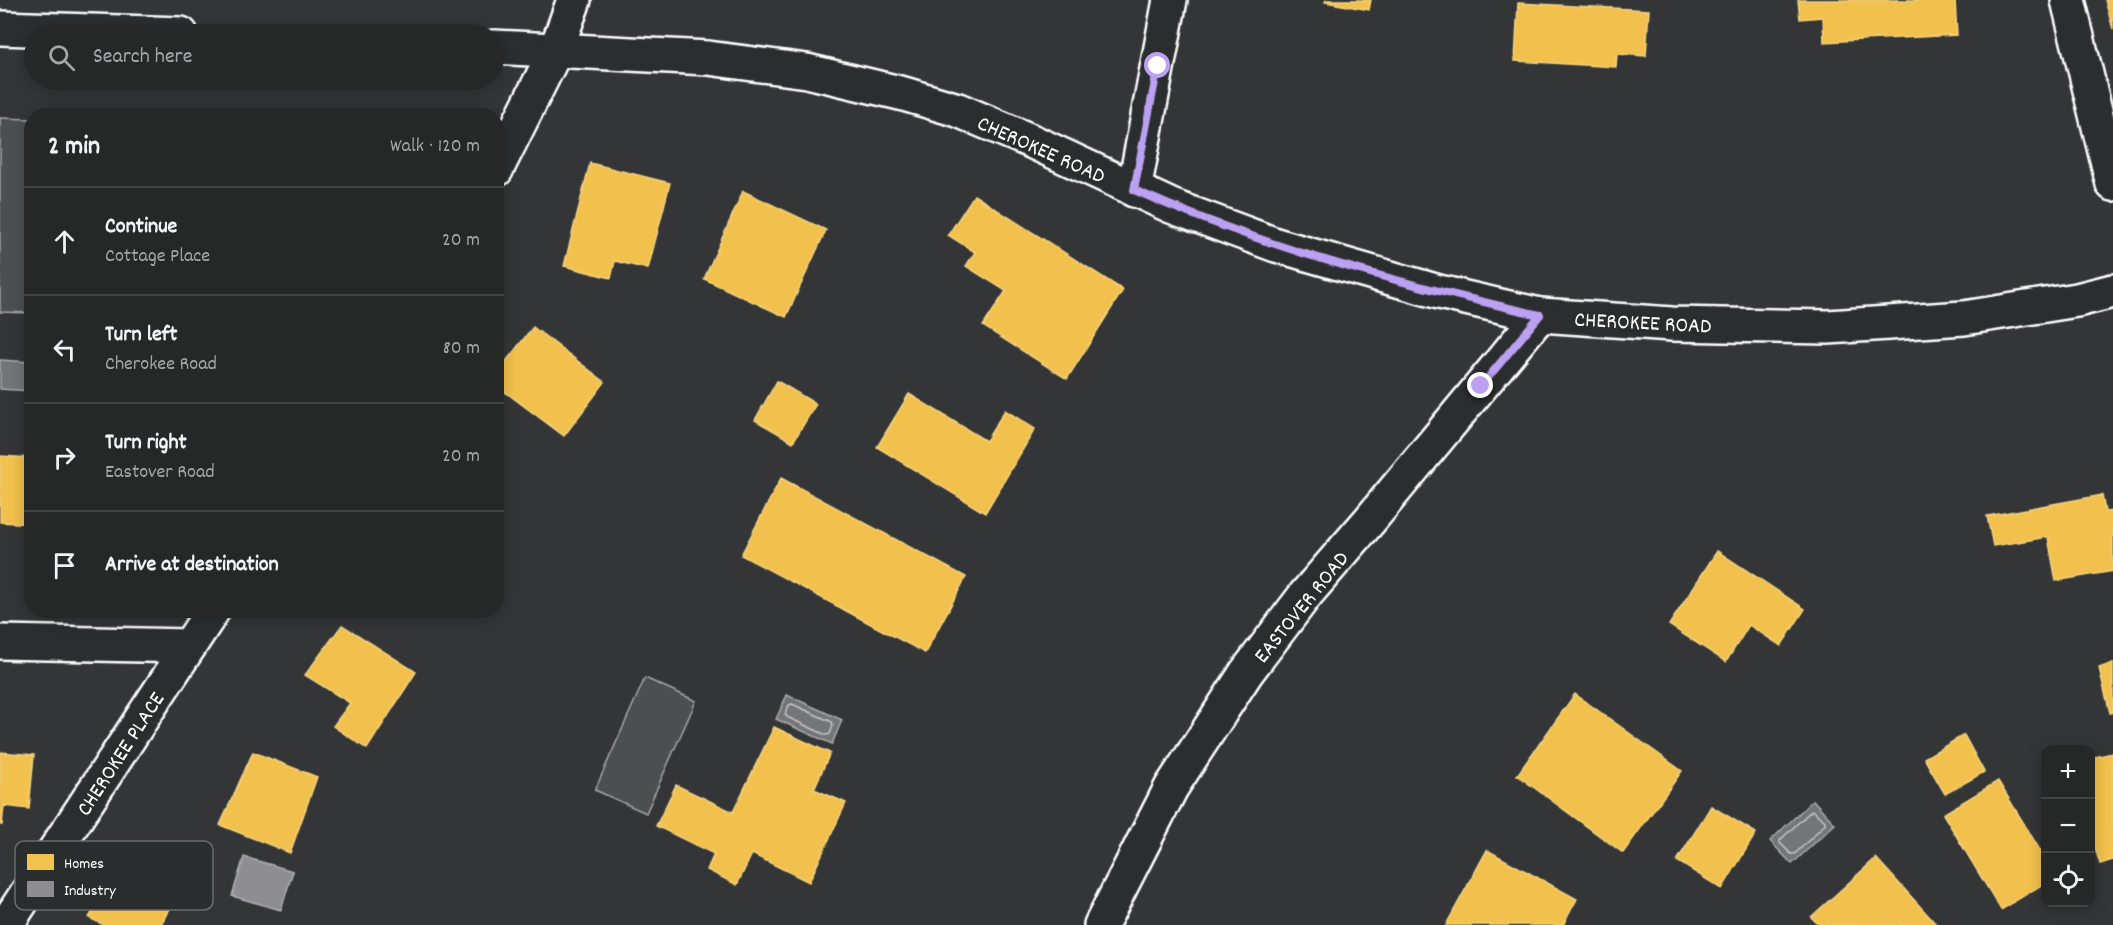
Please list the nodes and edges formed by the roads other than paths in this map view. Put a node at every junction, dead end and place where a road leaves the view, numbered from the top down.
1 (574, 0) edge
2 (1170, 0) edge
3 (2068, 0) edge
4 (0, 28) edge
5 (24, 29) edge
6 (504, 48) edge
7 (556, 50) junction
8 (504, 154) edge
9 (2113, 184) edge
10 (1134, 190) junction
11 (2113, 291) edge
12 (1540, 315) junction
13 (208, 618) edge
14 (0, 642) edge
15 (189, 646) junction
16 (61, 841) edge
17 (16, 910) edge
18 (6, 925) edge
19 (1101, 925) edge

1 - 7 street
2 - 10 street
3 - 9 street
4 - 5 street
6 - 7 street, CHEROKEE ROAD
7 - 8 street
7 - 10 street, CHEROKEE ROAD
10 - 12 street, CHEROKEE ROAD
11 - 12 street, CHEROKEE ROAD
12 - 19 street, EASTOVER ROAD
13 - 15 street, CHEROKEE PLACE
14 - 15 street
15 - 16 street, CHEROKEE PLACE
17 - 18 street, CHEROKEE PLACE

